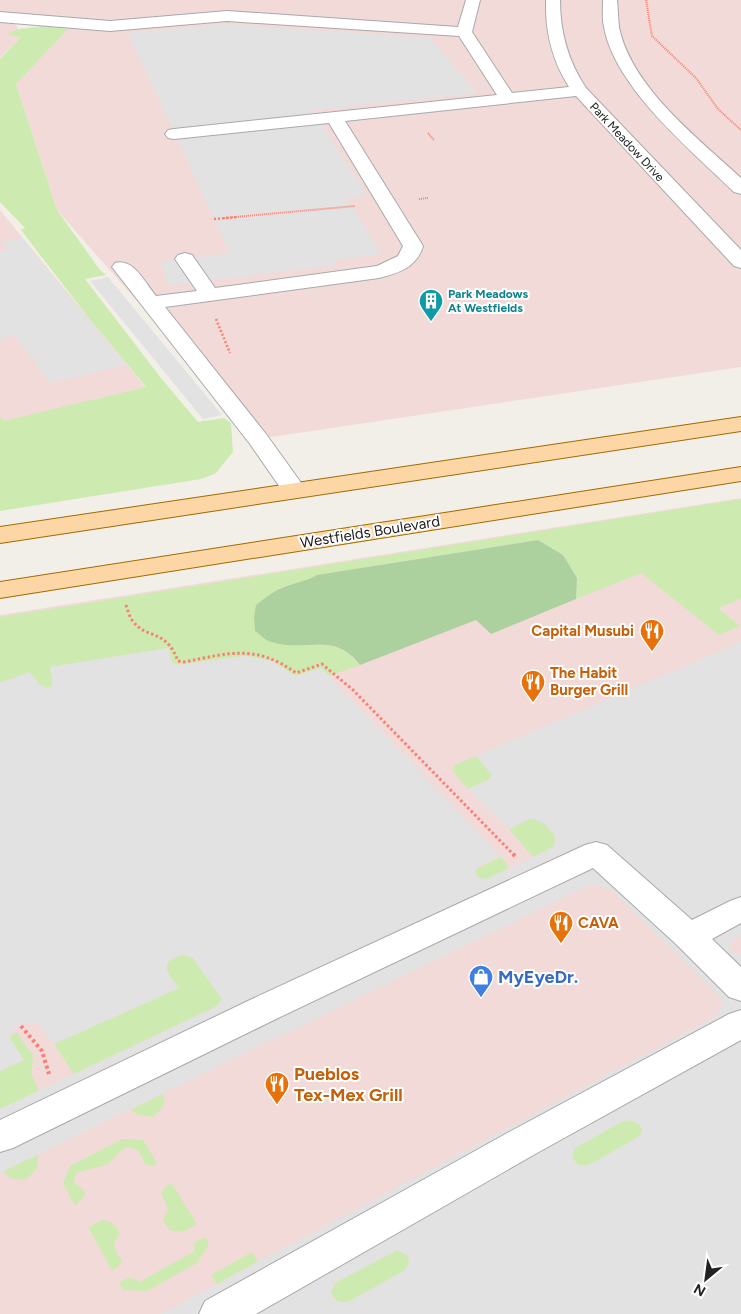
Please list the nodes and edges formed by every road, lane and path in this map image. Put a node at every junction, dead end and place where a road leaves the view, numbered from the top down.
1 (473, 0) edge
2 (553, 0) edge
3 (610, 0) edge
4 (646, 0) edge
5 (227, 16) junction
6 (0, 17) edge
7 (99, 25) junction
8 (464, 32) junction
9 (580, 91) junction
10 (508, 99) junction
11 (334, 117) junction
12 (423, 128) dead end
13 (741, 130) edge
14 (174, 134) dead end
15 (434, 140) dead end
16 (741, 188) edge
17 (428, 198) dead end
18 (386, 203) junction
19 (214, 219) dead end
20 (185, 259) dead end
21 (741, 262) edge
22 (122, 267) dead end
23 (150, 303) junction
24 (212, 304) junction
25 (230, 353) dead end
26 (741, 424) edge
27 (741, 474) edge
28 (295, 490) junction
29 (0, 535) edge
30 (0, 590) edge
31 (126, 605) dead end
32 (522, 862) dead end
33 (741, 909) edge
34 (689, 936) junction
35 (741, 988) edge
36 (741, 1024) edge
37 (21, 1026) dead end
38 (49, 1074) dead end
39 (0, 1137) edge
40 (219, 1314) edge

1 - 8 street
2 - 9 street, Park Meadow Drive
3 - 16 street
4 - 13 path
5 - 7 street
5 - 7 street
5 - 8 street
6 - 7 street
8 - 10 street
9 - 10 street
9 - 21 street, Park Meadow Drive
10 - 11 street
11 - 14 street
11 - 18 street
12 - 15 path
17 - 18 path
18 - 19 path
18 - 24 street
20 - 24 street
22 - 23 street
23 - 24 street
23 - 28 street
24 - 25 path
26 - 28 main road
27 - 30 main road, Westfields Boulevard
28 - 29 main road
31 - 32 path
33 - 34 street
34 - 35 street
34 - 39 street
36 - 40 street
37 - 38 path

